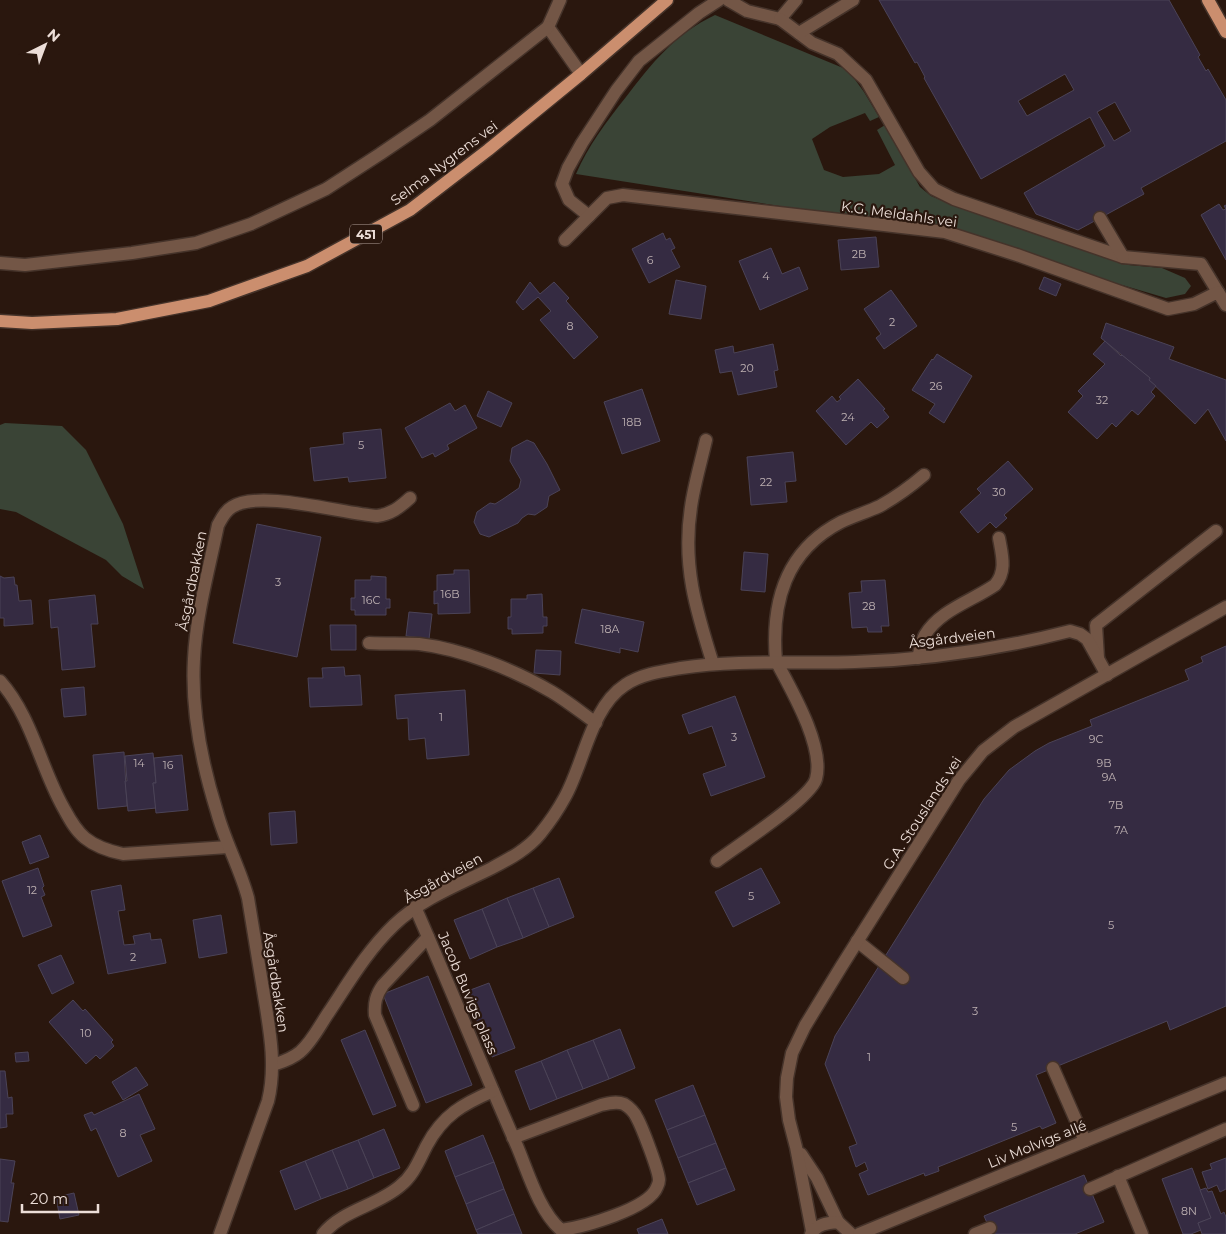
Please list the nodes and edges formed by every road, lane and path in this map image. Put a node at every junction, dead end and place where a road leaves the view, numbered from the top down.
1 (560, 0) edge
2 (667, 0) edge
3 (720, 0) edge
4 (728, 0) edge
5 (796, 0) edge
6 (853, 0) edge
7 (1208, 0) edge
8 (780, 19) junction
9 (548, 27) junction
10 (1226, 32) edge
11 (799, 33) junction
12 (581, 74) junction
13 (589, 216) junction
14 (1100, 218) dead end
15 (564, 240) dead end
16 (1123, 257) junction
17 (0, 263) edge
18 (1218, 292) junction
19 (1226, 305) edge
20 (0, 321) edge
21 (706, 440) dead end
22 (924, 475) dead end
23 (410, 498) dead end
24 (1216, 532) dead end
25 (999, 538) dead end
26 (1226, 607) edge
27 (369, 644) dead end
28 (918, 658) junction
29 (1098, 658) junction
30 (776, 661) junction
31 (713, 664) junction
32 (1108, 675) junction
33 (0, 682) edge
34 (596, 723) junction
35 (228, 847) junction
36 (717, 861) dead end
37 (415, 907) junction
38 (428, 937) junction
39 (857, 941) junction
40 (904, 978) dead end
41 (273, 1065) junction
42 (1053, 1068) dead end
43 (1226, 1082) edge
44 (493, 1090) junction
45 (413, 1105) dead end
46 (1226, 1129) edge
47 (513, 1138) junction
48 (1085, 1141) junction
49 (796, 1147) junction
50 (1118, 1176) junction
51 (1090, 1188) dead end
52 (838, 1222) junction
53 (990, 1228) dead end
54 (812, 1232) edge
55 (220, 1234) edge
56 (323, 1234) edge
57 (851, 1234) edge
58 (858, 1234) edge
59 (975, 1234) edge
60 (1142, 1234) edge

1 - 9 street
2 - 12 main road, Selma Nygrens vei / 451
3 - 13 street
4 - 8 street
5 - 8 street
6 - 11 street
7 - 10 main road
8 - 11 street
9 - 12 street
9 - 17 street
11 - 16 street
12 - 20 main road, Selma Nygrens vei / 451
13 - 15 street, K.G. Meldahls vei
13 - 18 street, K.G. Meldahls vei
14 - 16 street
16 - 18 street
18 - 19 street
21 - 31 street
22 - 30 street
23 - 35 street, Åsgårdbakken
24 - 29 street
25 - 28 street
26 - 32 street, G.A. Stouslands vei
27 - 34 street
28 - 29 street, Åsgårdveien
28 - 30 street, Åsgårdveien
29 - 32 street, Åsgårdveien
30 - 31 street, Åsgårdveien
30 - 36 street
31 - 34 street, Åsgårdveien
32 - 39 street, G.A. Stouslands vei
33 - 35 street
34 - 37 street, Åsgårdveien
35 - 41 street, Åsgårdbakken
37 - 38 street, Jacob Buvigs plass
37 - 41 street, Åsgårdveien
38 - 44 street, Jacob Buvigs plass
38 - 45 street
39 - 40 street
39 - 49 street, G.A. Stouslands vei
41 - 55 street
42 - 48 street
43 - 48 street, Liv Molvigs allé
44 - 47 street, Jacob Buvigs plass
44 - 56 street
46 - 50 street
47 - 47 street, Jacob Buvigs plass
48 - 58 street, Liv Molvigs allé
49 - 52 street, G.A. Stouslands vei
49 - 54 street, G.A. Stouslands vei
50 - 51 street
50 - 60 street
52 - 54 street
52 - 57 street
53 - 59 street

